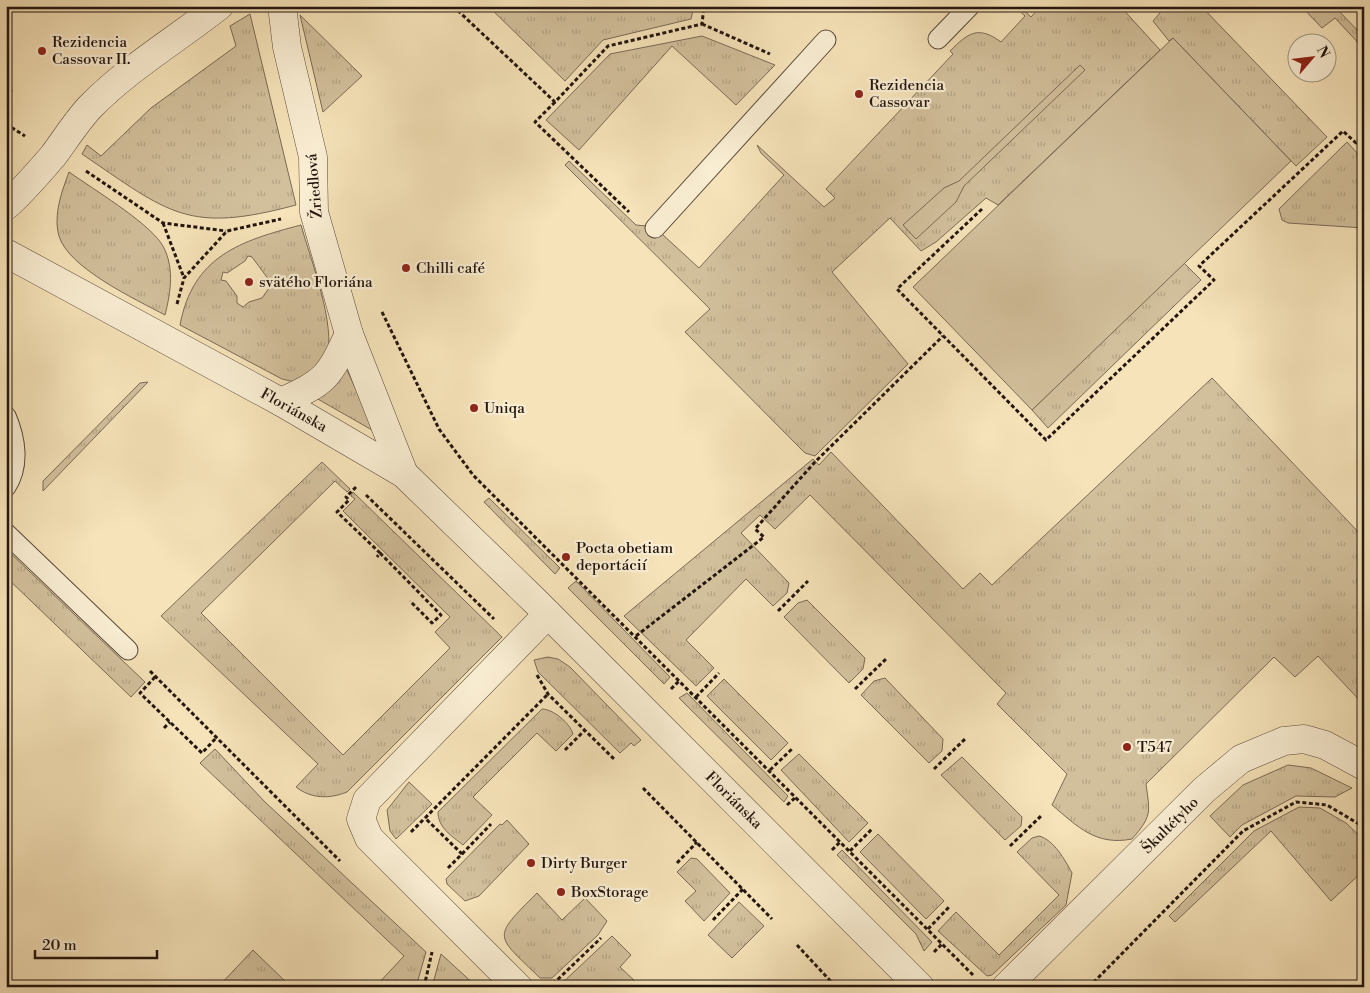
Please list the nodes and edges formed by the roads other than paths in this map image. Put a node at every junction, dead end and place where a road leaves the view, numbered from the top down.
1 (219, 6) edge
2 (282, 6) edge
3 (970, 6) edge
4 (938, 39) dead end
5 (826, 40) dead end
6 (6, 206) edge
7 (655, 228) dead end
8 (6, 253) edge
9 (349, 334) junction
10 (281, 402) junction
11 (6, 416) edge
12 (404, 474) junction
13 (6, 487) edge
14 (6, 533) edge
15 (548, 614) junction
16 (128, 650) road end
17 (1364, 766) edge
18 (518, 987) edge
19 (920, 987) edge
20 (1006, 987) edge

1 - 6 street
2 - 9 street, Žriedlová
3 - 4 lane
5 - 7 lane
8 - 10 street, Floriánska
9 - 10 street
9 - 12 street, Žriedlová
10 - 12 street, Floriánska
11 - 13 lane
12 - 15 street, Floriánska
14 - 16 lane
15 - 18 street
15 - 19 street, Floriánska
17 - 20 street, Škultétyho

